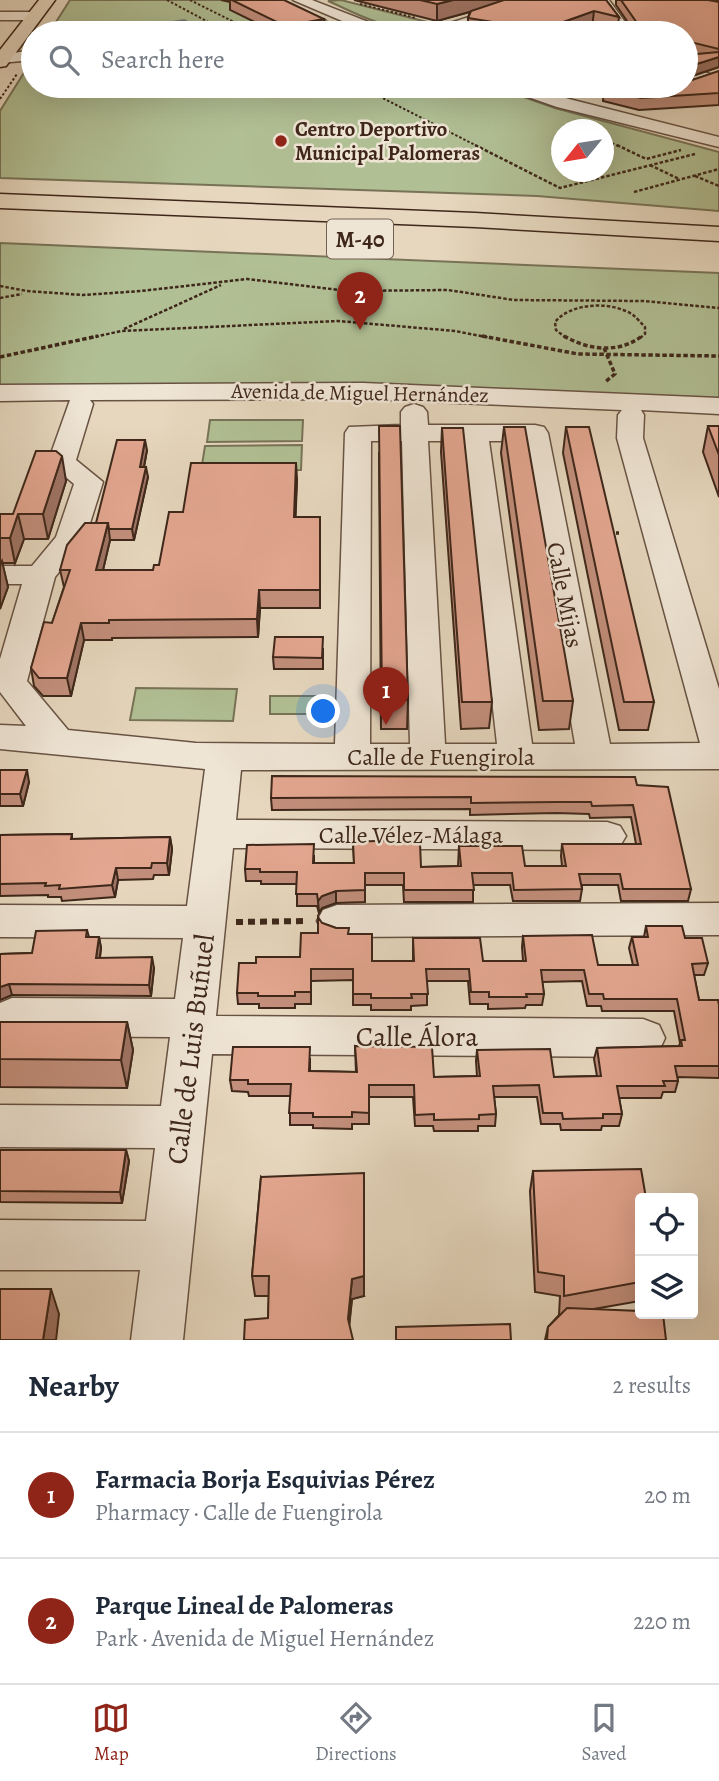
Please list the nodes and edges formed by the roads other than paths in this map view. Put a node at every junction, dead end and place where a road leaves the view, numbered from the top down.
1 (47, 0) edge
2 (59, 0) edge
3 (300, 0) edge
4 (536, 0) edge
5 (602, 0) edge
6 (3, 13) edge
7 (33, 16) junction
8 (31, 21) edge
9 (41, 21) edge
10 (350, 21) edge
11 (475, 21) edge
12 (617, 21) edge
13 (18, 48) edge
14 (4, 82) dead end
15 (548, 98) edge
16 (569, 98) edge
17 (719, 134) edge
18 (719, 142) edge
19 (0, 195) edge
20 (0, 201) edge
21 (119, 206) junction
22 (719, 234) edge
23 (378, 239) dead end
24 (719, 254) edge
25 (0, 393) edge
26 (0, 404) edge
27 (80, 404) junction
28 (619, 407) junction
29 (719, 407) edge
30 (719, 417) edge
31 (414, 420) junction
32 (475, 433) junction
33 (0, 575) edge
34 (40, 575) junction
35 (13, 625) edge
36 (5, 682) edge
37 (0, 737) edge
38 (55, 738) junction
39 (719, 748) edge
40 (163, 755) junction
41 (516, 756) junction
42 (595, 756) junction
43 (719, 756) edge
44 (224, 757) junction
45 (352, 757) junction
46 (428, 757) junction
47 (0, 760) edge
48 (215, 834) junction
49 (607, 836) dead end
50 (719, 919) edge
51 (0, 921) edge
52 (337, 921) road end
53 (205, 922) junction
54 (12, 1017) dead end
55 (192, 1026) junction
56 (643, 1038) dead end
57 (0, 1126) edge
58 (181, 1127) junction
59 (0, 1245) edge
60 (167, 1246) junction
61 (156, 1340) edge

1 - 7 main road
2 - 9 main road
3 - 10 street
4 - 11 street
5 - 12 street
6 - 7 street
6 - 13 street
7 - 8 main road
13 - 14 main road
15 - 18 street
16 - 17 street
19 - 21 main road
20 - 21 main road, M-40
21 - 22 main road, M-40
23 - 24 main road, M-40
25 - 28 street, Avenida de Miguel Hernández
26 - 27 street, Avenida de Miguel Hernández
27 - 31 street, Avenida de Miguel Hernández
27 - 34 street
28 - 29 street, Avenida de Miguel Hernández
28 - 30 street, Avenida de Miguel Hernández
28 - 31 street, Avenida de Miguel Hernández
28 - 39 street
31 - 32 street
31 - 45 street
31 - 46 street
32 - 41 street
32 - 42 street, Calle Mijas
33 - 34 street
34 - 35 street
35 - 36 street
36 - 38 street
37 - 38 street, Calle de Fuengirola
38 - 40 street, Calle de Fuengirola
40 - 44 street, Calle de Fuengirola
40 - 47 street, Calle de Fuengirola
41 - 42 street, Calle de Fuengirola
41 - 46 street, Calle de Fuengirola
42 - 43 street, Calle de Fuengirola
44 - 45 street, Calle de Fuengirola
44 - 48 street, Calle de Luis Buñuel
45 - 46 street, Calle de Fuengirola
48 - 49 street, Calle Vélez-Málaga
48 - 53 street, Calle de Luis Buñuel
50 - 52 street
51 - 53 street
53 - 55 street, Calle de Luis Buñuel
54 - 55 street, Calle Álora
55 - 56 street, Calle Álora
55 - 58 street, Calle de Luis Buñuel
57 - 58 street
58 - 60 street, Calle de Luis Buñuel
59 - 60 street
60 - 61 street, Calle de Luis Buñuel

